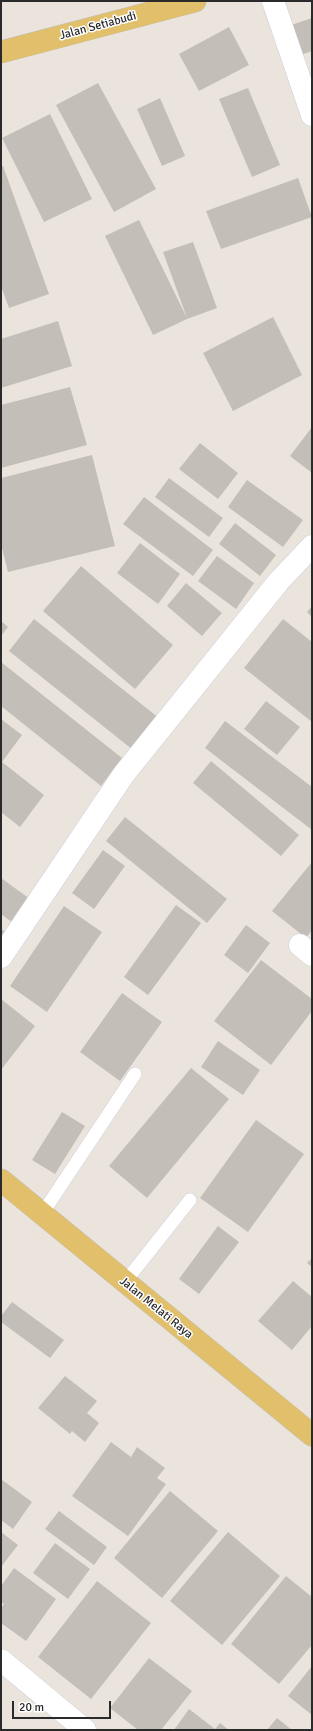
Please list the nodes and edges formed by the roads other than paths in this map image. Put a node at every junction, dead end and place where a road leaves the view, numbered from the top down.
1 (195, 1) edge
2 (273, 1) edge
3 (1, 52) edge
4 (312, 115) edge
5 (312, 546) edge
6 (1, 957) edge
7 (135, 1074) dead end
8 (1, 1180) edge
9 (190, 1200) dead end
10 (42, 1214) junction
11 (125, 1282) junction
12 (312, 1435) edge
13 (1, 1660) edge
14 (85, 1730) edge

1 - 3 main road, Jalan Setiabudi
2 - 4 street
5 - 6 street
7 - 10 lane
8 - 10 main road, Jalan Melati Raya
9 - 11 lane
10 - 11 main road, Jalan Melati Raya
11 - 12 main road, Jalan Melati Raya
13 - 14 street

